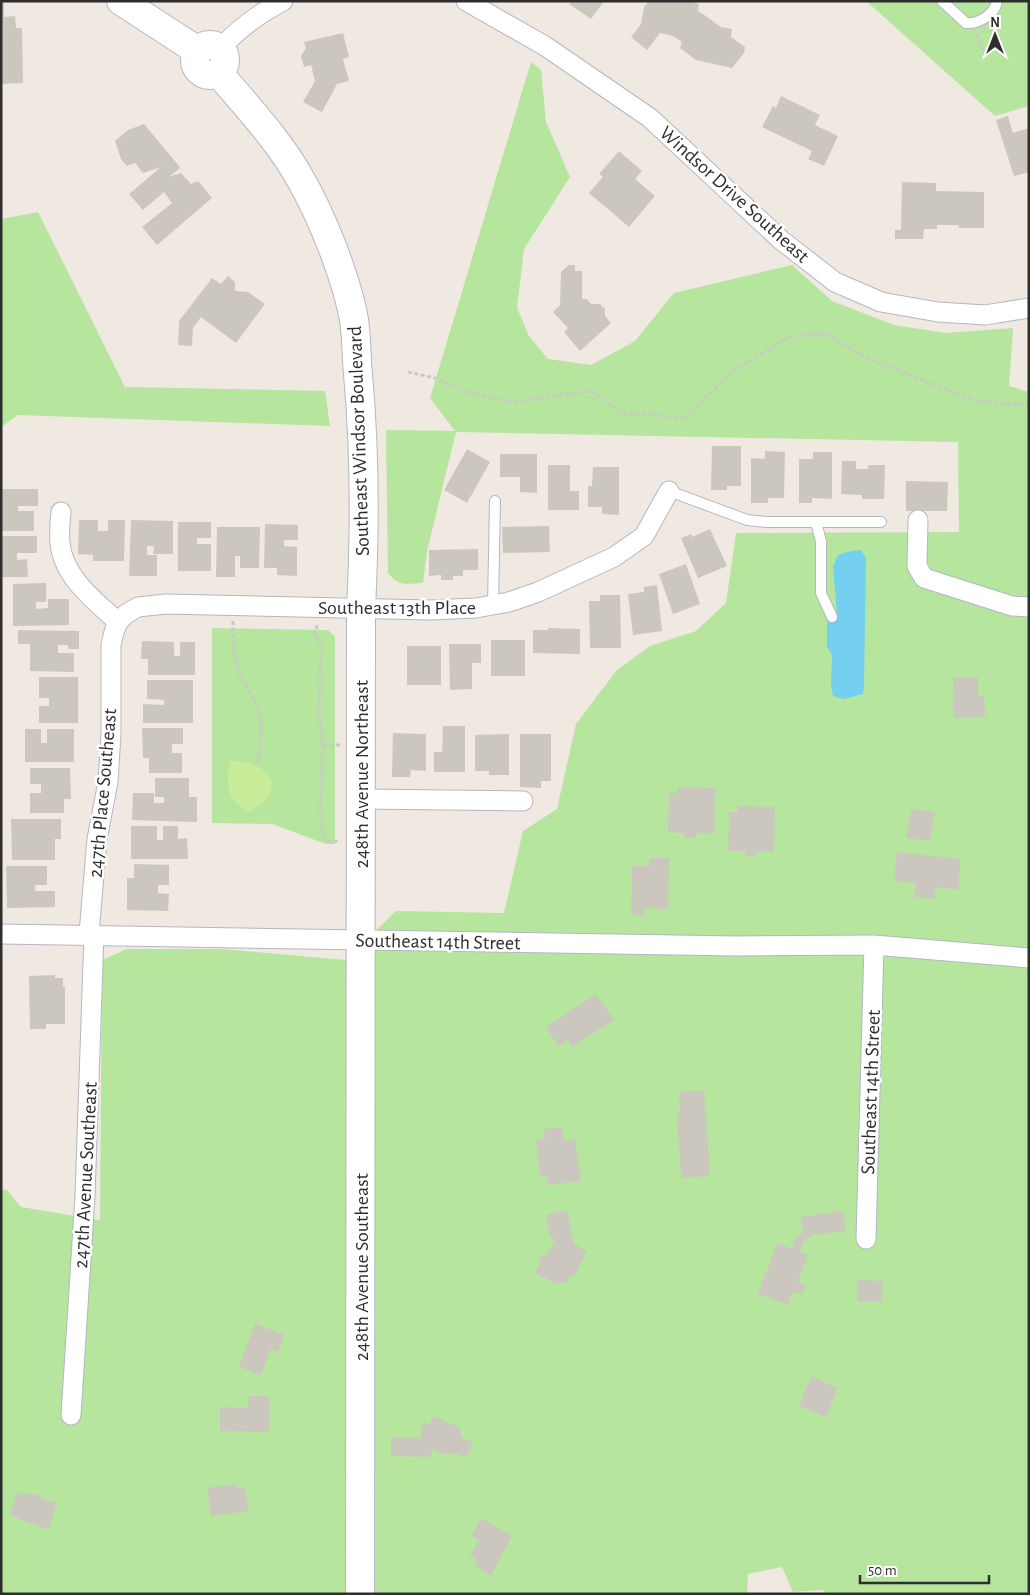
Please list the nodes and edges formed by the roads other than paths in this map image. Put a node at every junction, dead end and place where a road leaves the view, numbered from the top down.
1 (122, 1) edge
2 (283, 1) edge
3 (466, 1) edge
4 (942, 1) edge
5 (997, 1) edge
6 (212, 58) junction
7 (1029, 308) edge
8 (669, 491) joint
9 (495, 502) dead end
10 (61, 512) dead end
11 (918, 520) dead end
12 (816, 522) junction
13 (881, 522) dead end
14 (493, 605) junction
15 (1029, 607) edge
16 (361, 608) junction
17 (832, 616) dead end
18 (118, 622) junction
19 (361, 799) junction
20 (523, 801) dead end
21 (1, 934) edge
22 (92, 934) junction
23 (361, 941) junction
24 (874, 946) junction
25 (1029, 958) edge
26 (866, 1239) dead end
27 (71, 1415) dead end
28 (360, 1594) edge

1 - 6 street, Southeast Windsor Boulevard
2 - 6 street
3 - 7 street, Windsor Drive Southeast
4 - 5 lane
6 - 16 street, Southeast Windsor Boulevard
8 - 12 lane
8 - 14 street, Southeast 13th Place
9 - 14 lane
10 - 18 street
11 - 15 street
12 - 13 lane
12 - 17 lane
14 - 16 street, Southeast 13th Place
16 - 18 street, Southeast 13th Place
16 - 19 street, 248th Avenue Northeast
18 - 22 street, 247th Place Southeast
19 - 20 street
19 - 23 street, 248th Avenue Northeast
21 - 22 street, Southeast 14th Street
22 - 23 street, Southeast 14th Street
22 - 27 street, 247th Avenue Southeast
23 - 24 street, Southeast 14th Street
23 - 28 street, 248th Avenue Southeast
24 - 25 street, Southeast 14th Street
24 - 26 street, Southeast 14th Street

